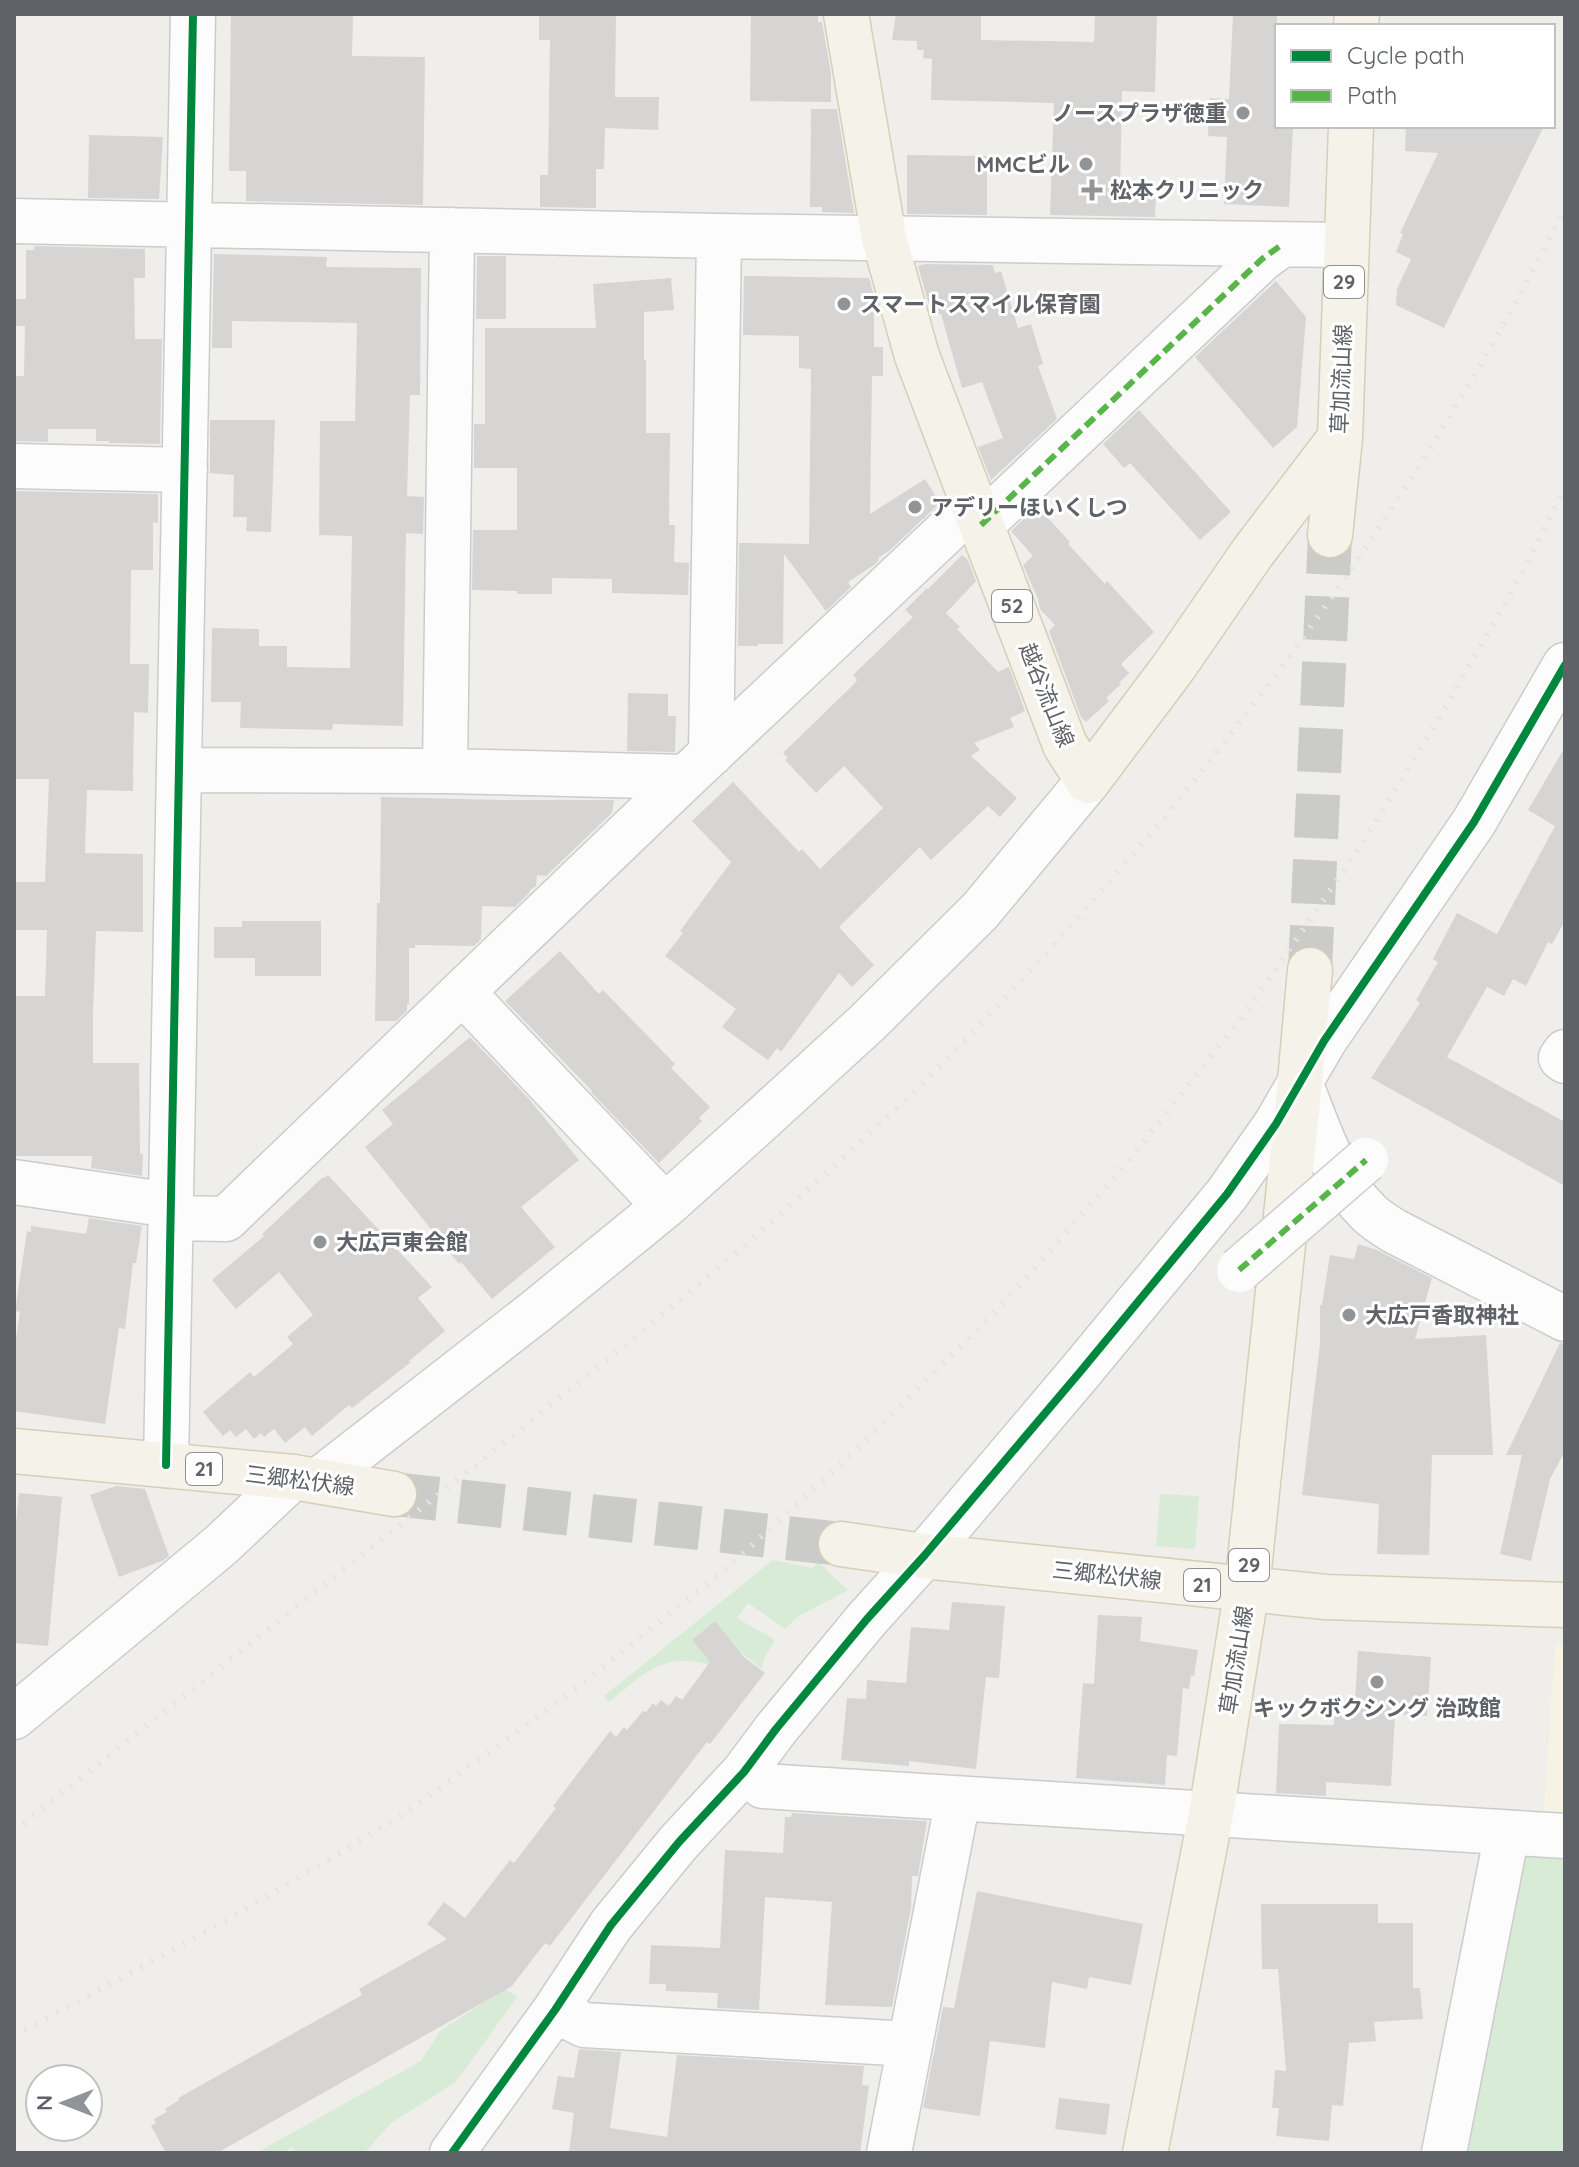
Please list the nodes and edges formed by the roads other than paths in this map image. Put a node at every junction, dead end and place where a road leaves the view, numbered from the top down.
1 (193, 14) edge
2 (846, 14) edge
3 (1351, 128) edge
4 (14, 221) edge
5 (190, 223) junction
6 (452, 230) junction
7 (719, 236) junction
8 (884, 238) junction
9 (1346, 245) junction
10 (1280, 246) junction
11 (1340, 438) junction
12 (14, 466) edge
13 (185, 470) junction
14 (977, 515) junction
15 (1330, 535) tunnel mouth
16 (1563, 673) edge
17 (698, 765) junction
18 (180, 770) junction
19 (445, 771) junction
20 (1088, 781) junction
21 (1310, 970) tunnel mouth
22 (463, 993) junction
23 (1565, 1052) edge
24 (1565, 1061) edge
25 (1300, 1082) junction
26 (1366, 1160) dead end
27 (14, 1182) edge
28 (665, 1206) junction
29 (170, 1211) junction
30 (1239, 1270) dead end
31 (1565, 1319) edge
32 (14, 1451) edge
33 (166, 1465) junction
34 (306, 1478) junction
35 (394, 1494) tunnel mouth
36 (841, 1544) tunnel mouth
37 (924, 1556) junction
38 (1247, 1588) junction
39 (1565, 1605) edge
40 (14, 1717) edge
41 (744, 1772) junction
42 (958, 1799) junction
43 (1211, 1814) junction
44 (1507, 1833) junction
45 (1565, 1836) edge
46 (555, 2010) junction
47 (910, 2044) junction
48 (452, 2153) edge
49 (889, 2153) edge
50 (1145, 2153) edge
51 (1444, 2153) edge

1 - 5 street
2 - 8 main road, 越谷流山線 / 52
3 - 9 main road, 草加流山線 / 29
4 - 5 street
5 - 6 street
5 - 13 street
6 - 7 street
6 - 19 street
7 - 8 street
7 - 17 street
8 - 10 street
8 - 14 main road, 越谷流山線 / 52
9 - 10 street
9 - 11 main road, 草加流山線 / 29
10 - 14 street
11 - 15 main road, 草加流山線 / 29
11 - 20 main road, 越谷流山線
12 - 13 street
13 - 18 street
14 - 17 street
14 - 20 main road, 越谷流山線 / 52
16 - 25 street
17 - 19 street
17 - 22 street
18 - 19 street
18 - 29 street
20 - 28 street
21 - 25 main road, 草加流山線 / 29
22 - 28 street
22 - 29 street
23 - 24 street
25 - 31 street
25 - 37 street
25 - 38 main road, 草加流山線 / 29
26 - 30 street, bridge
27 - 29 street
28 - 34 street
29 - 33 street
32 - 33 main road, 三郷松伏線 / 21
33 - 34 main road, 三郷松伏線 / 21
34 - 35 main road, 三郷松伏線 / 21
34 - 40 street
36 - 37 main road, 三郷松伏線 / 21
37 - 38 main road, 三郷松伏線 / 21
37 - 41 street
38 - 39 main road, 三郷松伏線 / 21
38 - 43 main road, 草加流山線 / 29
41 - 42 street
41 - 46 street
42 - 43 street
42 - 47 street
43 - 44 street
43 - 50 main road, 草加流山線 / 29
44 - 45 street
44 - 51 street
46 - 47 street
46 - 48 street
47 - 49 street

